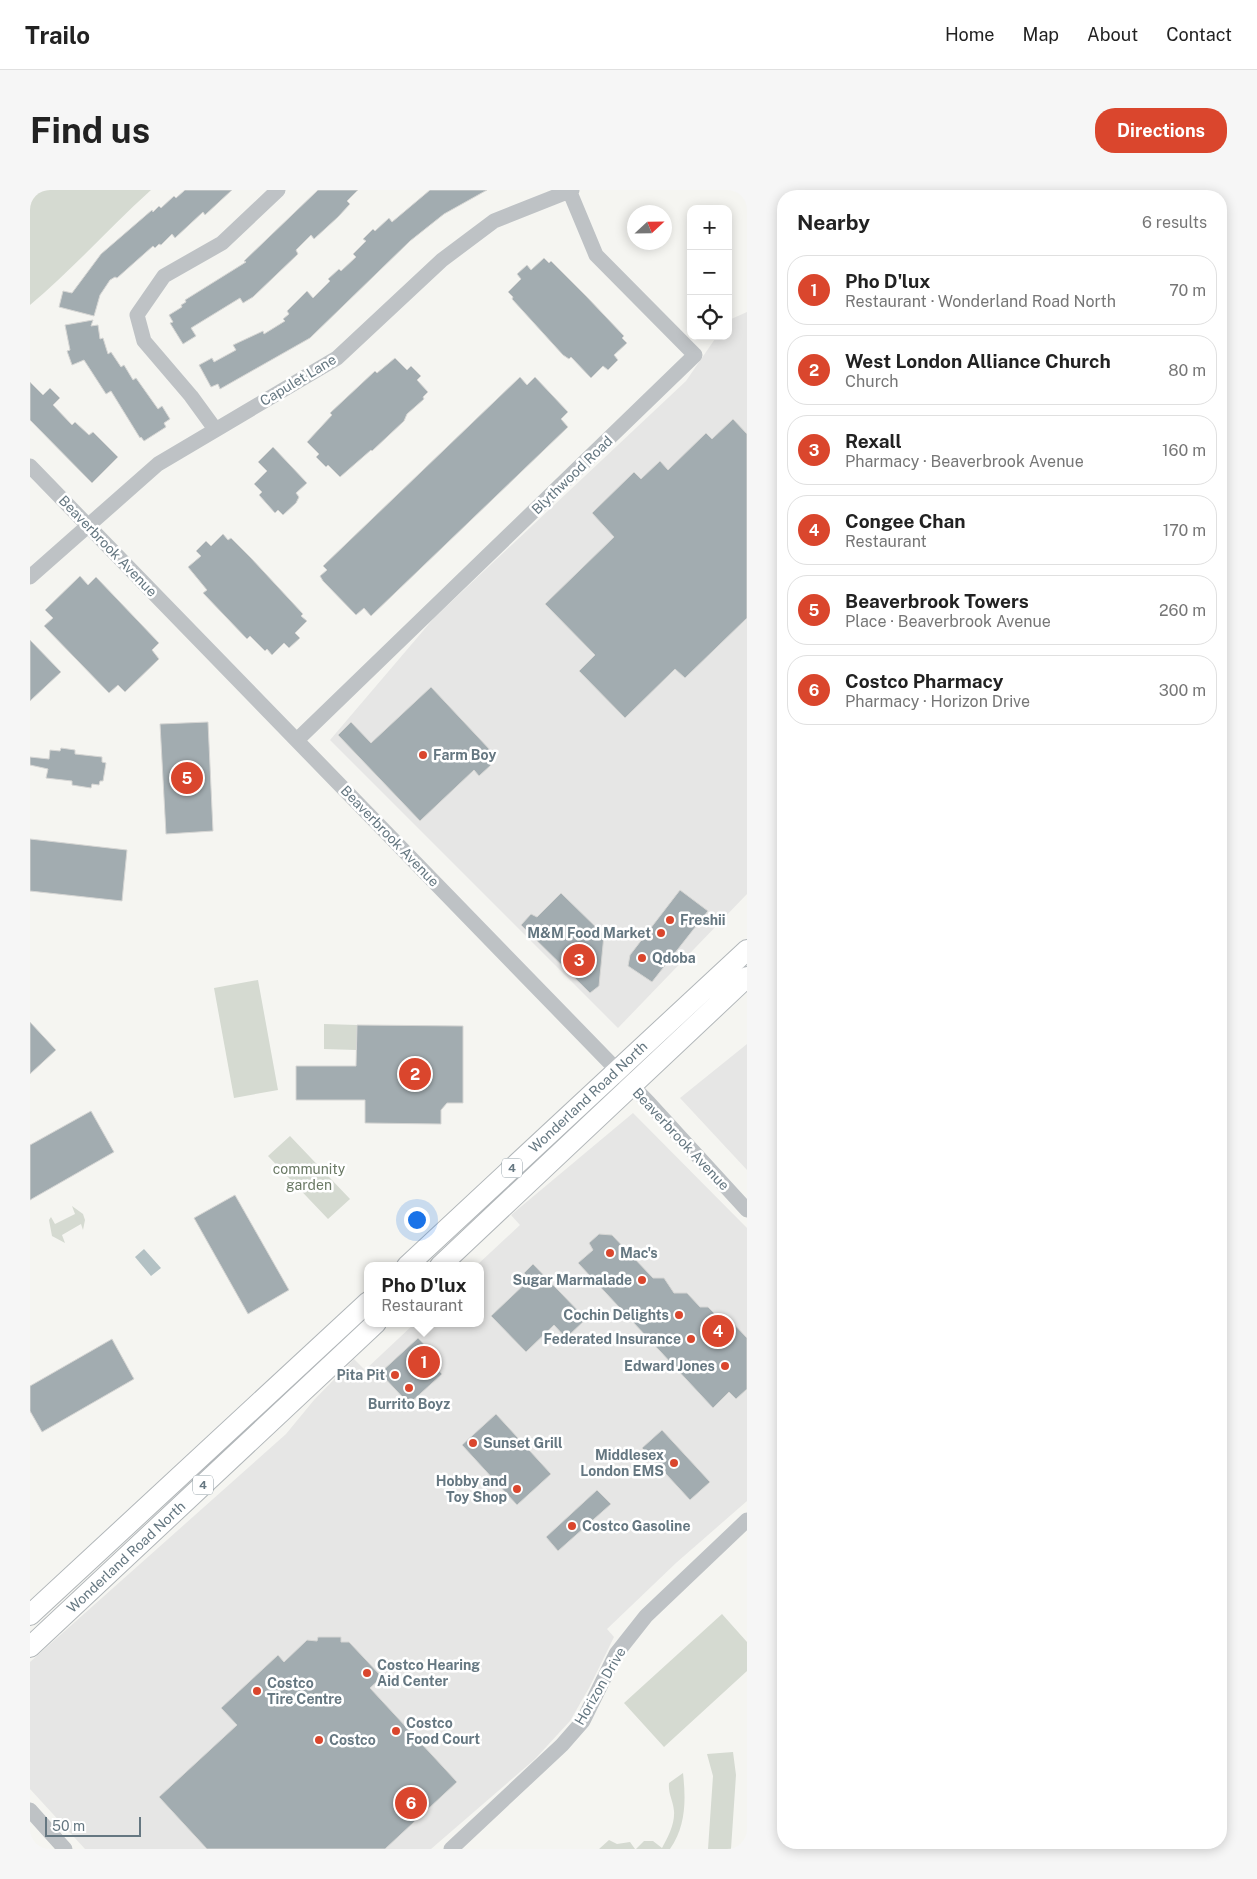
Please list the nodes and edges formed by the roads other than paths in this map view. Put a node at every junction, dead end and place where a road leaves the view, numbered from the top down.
1 (278, 190) edge
2 (570, 190) edge
3 (215, 429) junction
4 (30, 466) edge
5 (88, 525) junction
6 (30, 577) edge
7 (297, 740) junction
8 (747, 950) edge
9 (747, 976) edge
10 (617, 1070) junction
11 (631, 1086) junction
12 (747, 1210) edge
13 (411, 1262) edge
14 (444, 1262) edge
15 (364, 1306) edge
16 (372, 1327) edge
17 (747, 1520) edge
18 (30, 1615) edge
19 (30, 1647) edge
20 (30, 1810) edge
21 (65, 1849) edge
22 (450, 1849) edge

1 - 3 street
2 - 3 street, Capulet Lane
2 - 7 street, Blythwood Road
3 - 5 street, Capulet Lane
4 - 5 street, Beaverbrook Avenue
5 - 6 street, Capulet Lane
5 - 7 street, Beaverbrook Avenue
7 - 10 street, Beaverbrook Avenue
8 - 10 main road, Wonderland Road North / 4
9 - 11 main road, Wonderland Road North / 4
10 - 11 street, Beaverbrook Avenue
10 - 13 main road, Wonderland Road North / 4
11 - 12 street, Beaverbrook Avenue
11 - 14 main road, Wonderland Road North / 4
15 - 18 main road, Wonderland Road North / 4
16 - 19 main road, Wonderland Road North / 4
17 - 22 street, Horizon Drive
20 - 21 street

